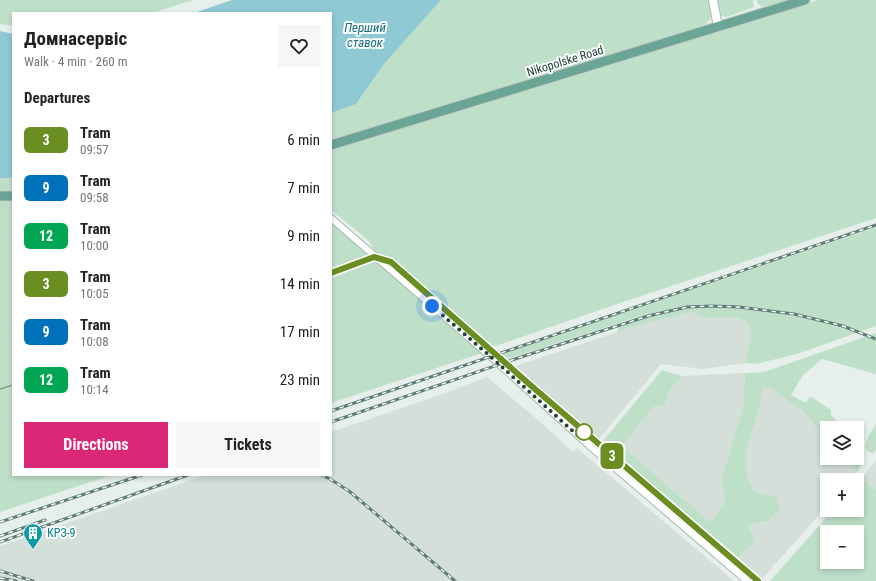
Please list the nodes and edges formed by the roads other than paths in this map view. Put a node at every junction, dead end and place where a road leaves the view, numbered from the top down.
1 (713, 0) edge
2 (805, 0) edge
3 (718, 27) junction
4 (332, 145) edge
5 (0, 196) edge
6 (12, 196) edge
7 (332, 219) edge
8 (747, 581) edge

1 - 3 street
2 - 3 main road, Nikopolske Road
3 - 4 main road, Nikopolske Road
5 - 6 main road
7 - 8 street

